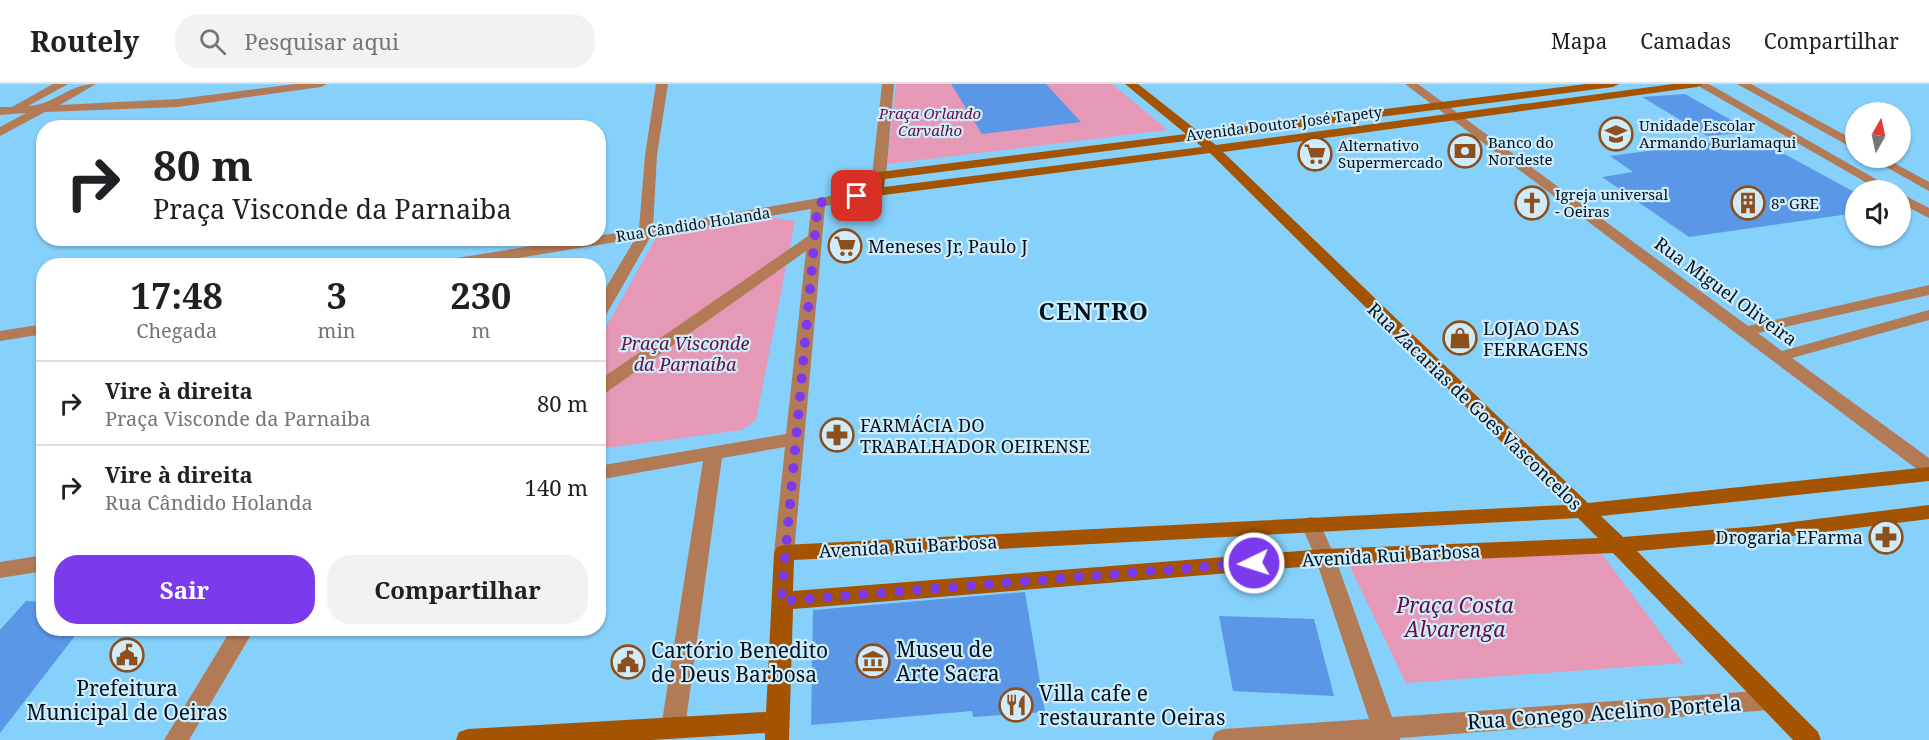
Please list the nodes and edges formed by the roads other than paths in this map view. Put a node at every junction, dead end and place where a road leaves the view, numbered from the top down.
1 (62, 84) edge
2 (90, 84) edge
3 (321, 84) edge
4 (662, 84) edge
5 (888, 84) edge
6 (1131, 84) edge
7 (1411, 84) edge
8 (1613, 84) edge
9 (1699, 84) edge
10 (1743, 84) edge
11 (315, 85) edge
12 (283, 87) edge
13 (62, 99) junction
14 (31, 100) junction
15 (1440, 105) junction
16 (46, 108) junction
17 (15, 109) junction
18 (0, 111) edge
19 (0, 117) edge
20 (1458, 118) junction
21 (0, 132) edge
22 (1196, 136) junction
23 (1845, 140) edge
24 (1213, 149) junction
25 (1894, 168) edge
26 (879, 176) junction
27 (1870, 180) edge
28 (1929, 187) edge
29 (876, 192) junction
30 (818, 203) junction
31 (1911, 203) edge
32 (1929, 214) edge
33 (646, 232) junction
34 (816, 237) junction
35 (606, 239) edge
36 (560, 246) edge
37 (487, 258) edge
38 (1929, 290) edge
39 (606, 301) edge
40 (1929, 315) edge
41 (36, 330) edge
42 (1747, 331) junction
43 (0, 336) edge
44 (1780, 356) junction
45 (606, 384) edge
46 (795, 439) junction
47 (713, 455) junction
48 (1929, 468) edge
49 (606, 472) edge
50 (1929, 474) edge
51 (1583, 511) junction
52 (1929, 512) edge
53 (1311, 524) junction
54 (1618, 545) junction
55 (784, 553) junction
56 (1325, 557) junction
57 (36, 564) edge
58 (0, 570) edge
59 (781, 601) junction
60 (239, 636) edge
61 (1770, 700) junction
62 (674, 728) junction
63 (777, 731) edge
64 (1386, 734) edge
65 (176, 740) edge
66 (468, 740) edge
67 (474, 740) edge
68 (1224, 740) edge
69 (1809, 740) edge

1 - 14 street
2 - 13 street
3 - 11 street
4 - 33 street
5 - 26 street
6 - 22 street, Rua Zacarias de Goes Vasconcelos
7 - 15 street, Rua Miguel Oliveira
8 - 15 street, Avenida Doutor José Tapety
9 - 20 street, Avenida Doutor José Tapety
9 - 27 street
10 - 23 street
11 - 12 street
12 - 13 street
12 - 16 street
13 - 14 street
13 - 16 street
14 - 17 street
15 - 20 street, Rua Miguel Oliveira
15 - 22 street, Avenida Doutor José Tapety
16 - 17 street
16 - 21 street
17 - 18 street
17 - 19 street
20 - 24 street, Avenida Doutor José Tapety
20 - 42 street, Rua Miguel Oliveira
22 - 24 street, Rua Zacarias de Goes Vasconcelos
22 - 26 street, Avenida Doutor José Tapety
24 - 29 street, Avenida Doutor José Tapety
24 - 51 street, Rua Zacarias de Goes Vasconcelos
25 - 28 street
26 - 29 street
29 - 30 street, Rua Cândido Holanda
30 - 33 street, Rua Cândido Holanda
30 - 34 street
31 - 32 street
33 - 35 street, Rua Cândido Holanda
33 - 39 street
34 - 45 street
34 - 46 street
36 - 37 street, Rua Cândido Holanda
38 - 42 street
40 - 44 street
41 - 43 street
42 - 44 street, Rua Miguel Oliveira
44 - 48 street, Rua Miguel Oliveira
46 - 47 street
46 - 55 street
47 - 49 street
47 - 62 street
50 - 51 street, Avenida Rui Barbosa
51 - 53 street, Avenida Rui Barbosa
51 - 54 street, Rua Zacarias de Goes Vasconcelos
52 - 54 street, Avenida Rui Barbosa
53 - 55 street, Avenida Rui Barbosa
53 - 56 street
54 - 56 street, Avenida Rui Barbosa
54 - 61 street, Rua Zacarias de Goes Vasconcelos
55 - 59 street
56 - 59 street, Avenida Rui Barbosa
56 - 64 street
57 - 58 street
59 - 63 street
60 - 65 street
61 - 64 street, Rua Conego Acelino Portela
61 - 69 street, Rua Zacarias de Goes Vasconcelos
62 - 63 street
62 - 67 street
64 - 68 street, Rua Conego Acelino Portela
66 - 67 street

